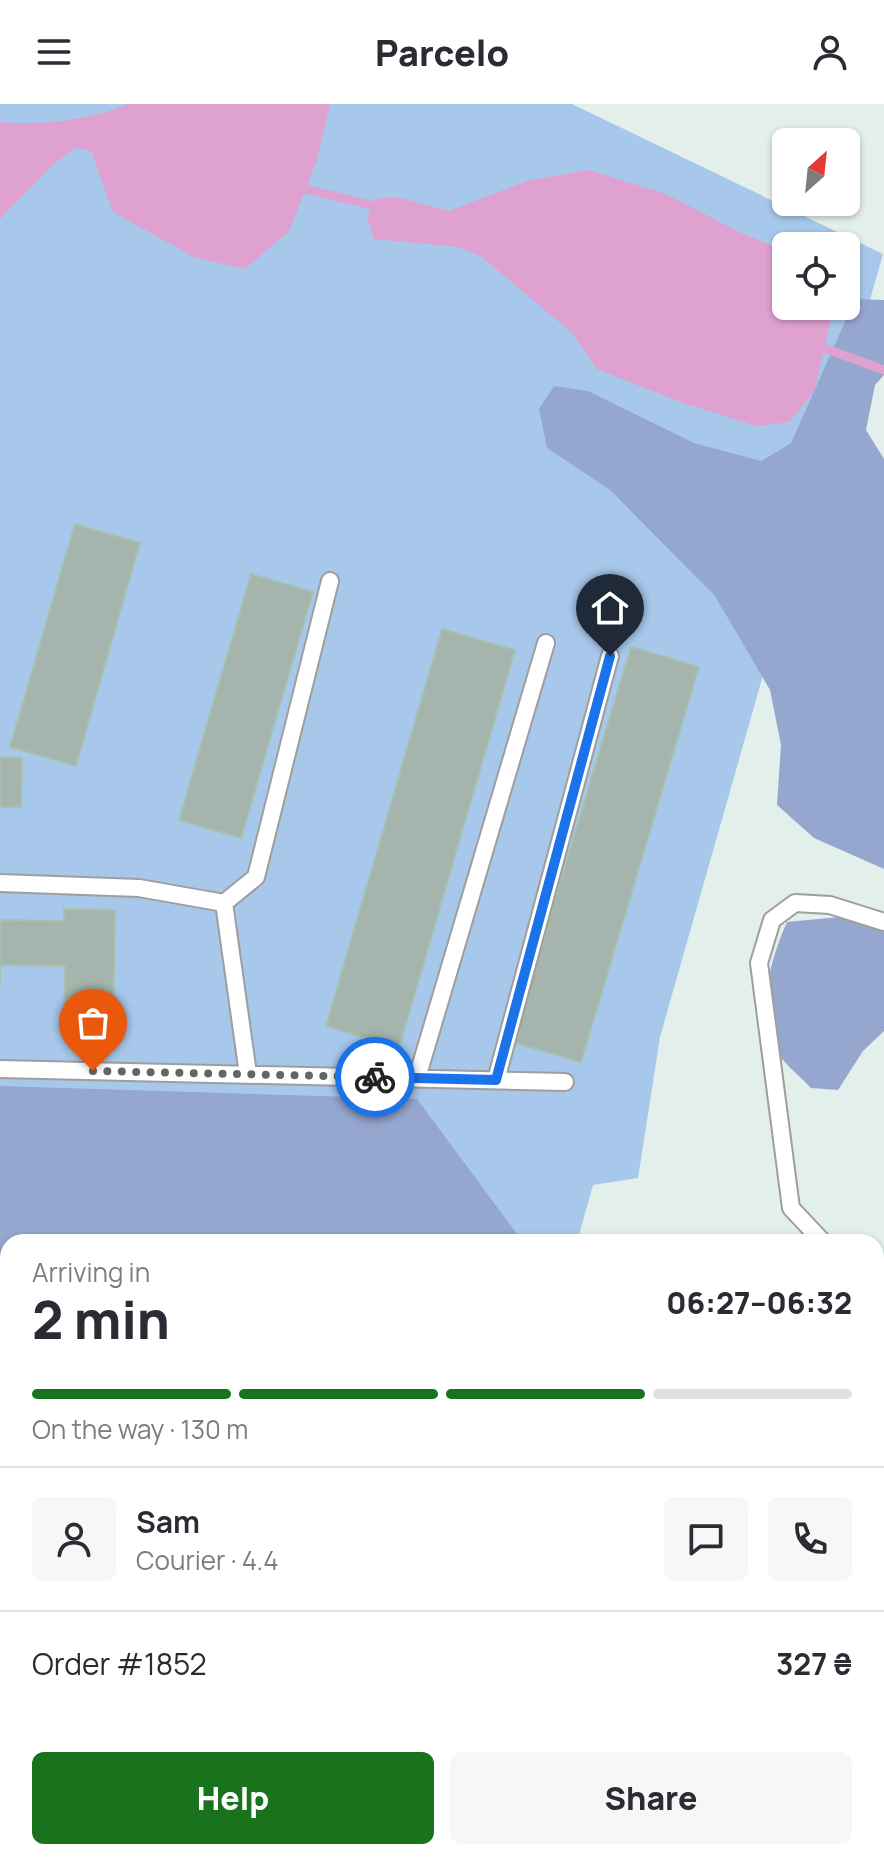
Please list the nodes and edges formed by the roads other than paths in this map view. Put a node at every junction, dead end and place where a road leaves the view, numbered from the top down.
1 (330, 581) dead end
2 (546, 643) dead end
3 (610, 656) dead end
4 (0, 883) edge
5 (224, 903) junction
6 (884, 922) edge
7 (0, 1069) edge
8 (248, 1074) junction
9 (417, 1078) junction
10 (496, 1080) junction
11 (565, 1082) dead end
12 (815, 1234) edge

1 - 5 lane
2 - 9 lane
3 - 10 lane
4 - 5 lane
5 - 8 lane
6 - 12 lane
7 - 8 lane
8 - 9 lane
9 - 10 lane
10 - 11 lane

